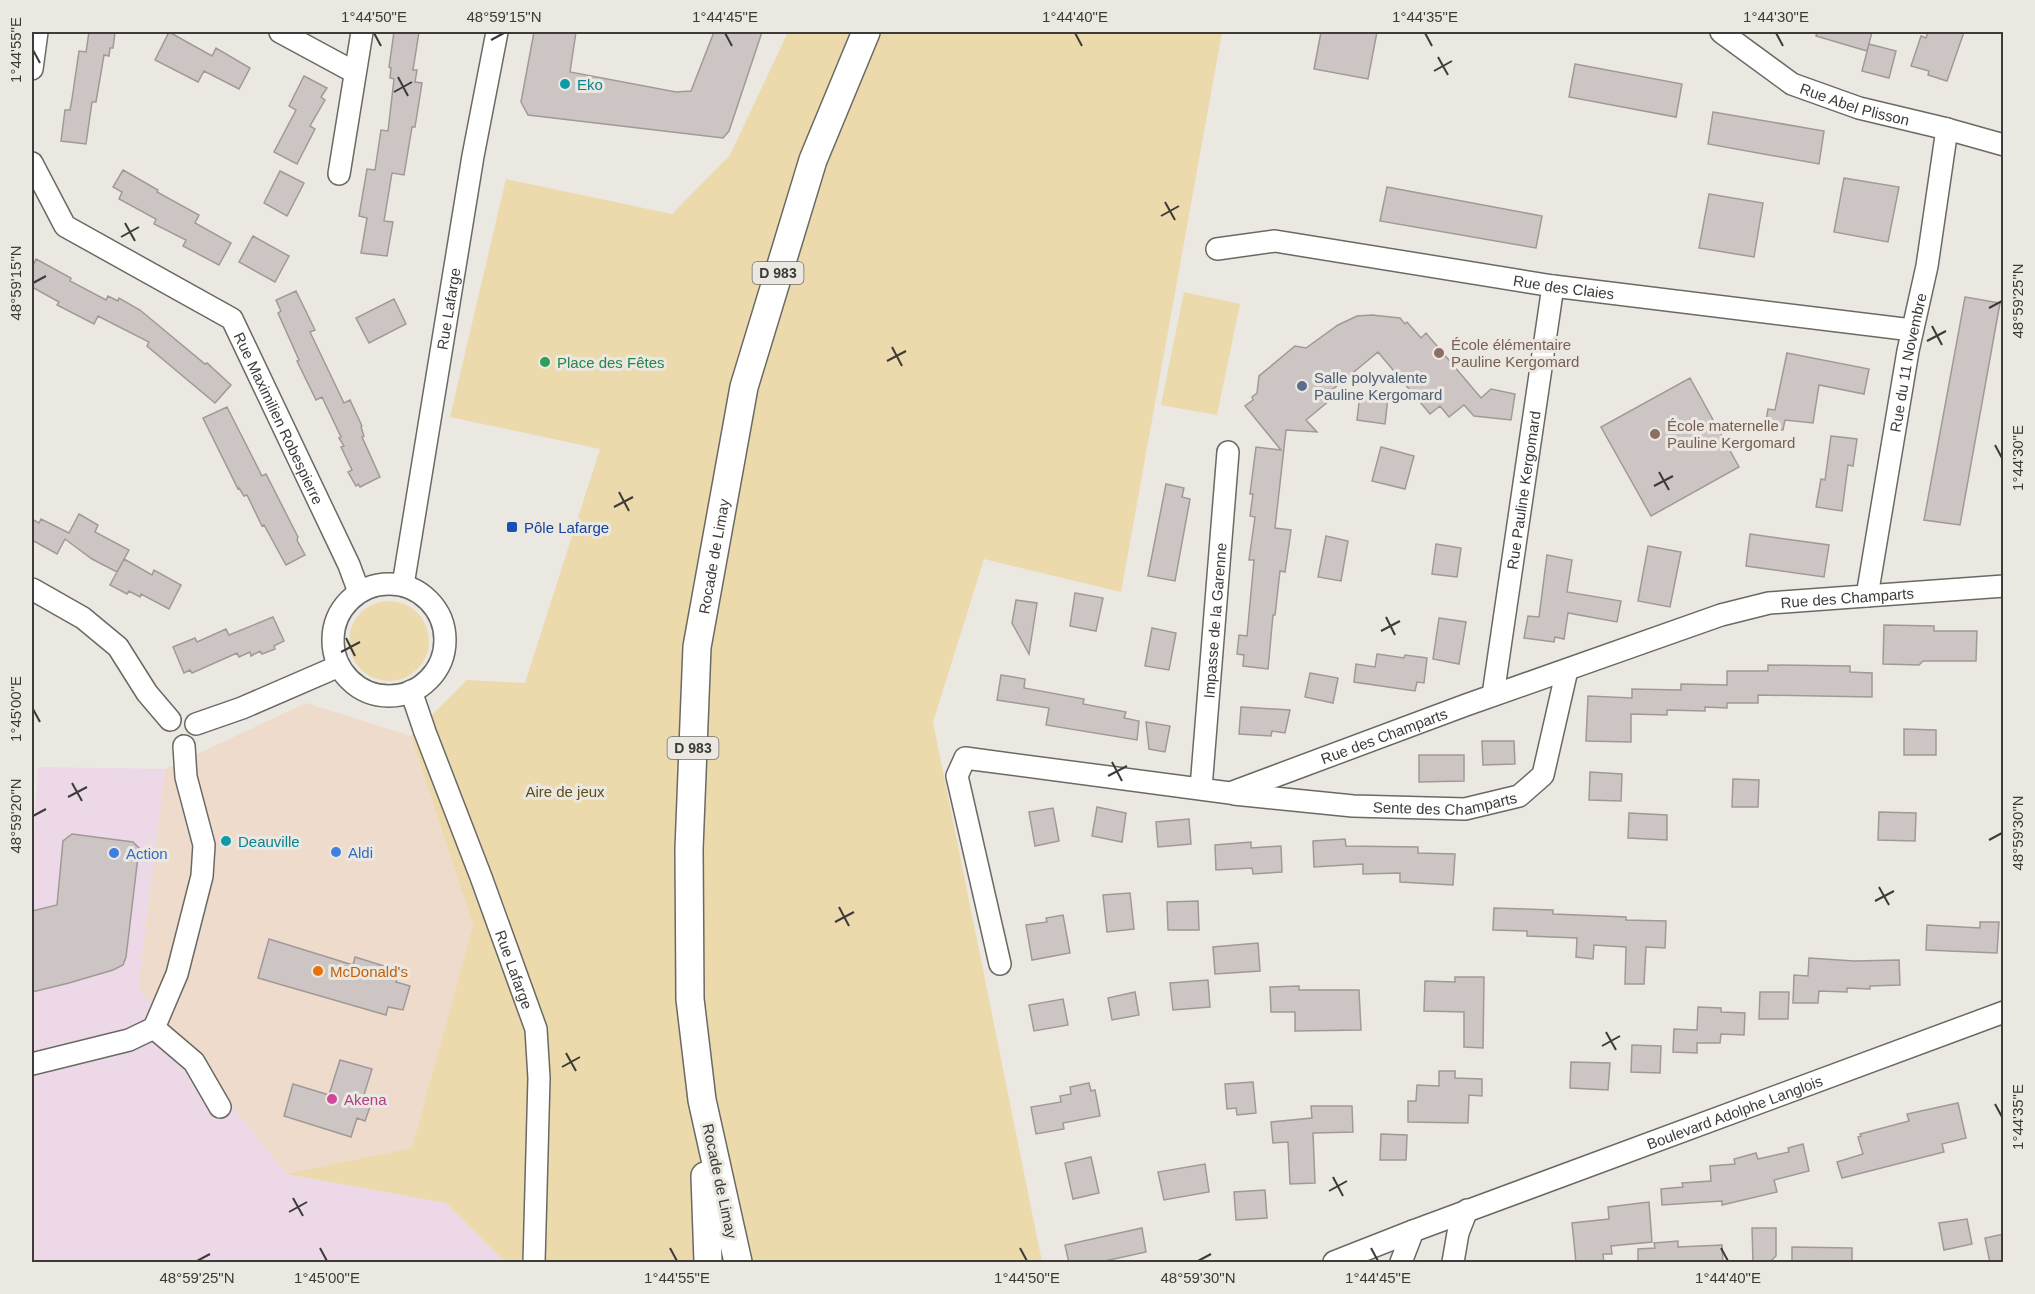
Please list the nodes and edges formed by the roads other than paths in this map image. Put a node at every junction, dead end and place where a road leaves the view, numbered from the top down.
1 (37, 32) edge
2 (280, 32) edge
3 (362, 32) edge
4 (497, 32) edge
5 (866, 32) edge
6 (1721, 32) edge
7 (32, 69) edge
8 (354, 72) junction
9 (1947, 129) junction
10 (2004, 146) edge
11 (32, 163) edge
12 (339, 174) dead end
13 (1217, 249) dead end
14 (1553, 286) junction
15 (1912, 330) junction
16 (1228, 452) dead end
17 (403, 585) junction
18 (2004, 586) edge
19 (32, 589) edge
20 (359, 591) junction
21 (1867, 596) junction
22 (339, 666) junction
23 (1567, 670) junction
24 (411, 691) junction
25 (1493, 695) junction
26 (170, 720) junction
27 (196, 724) junction
28 (184, 746) junction
29 (1201, 788) junction
30 (1230, 793) junction
31 (1000, 964) dead end
32 (2004, 1011) edge
33 (154, 1028) junction
34 (32, 1064) edge
35 (702, 1100) junction
36 (220, 1107) dead end
37 (1467, 1210) junction
38 (1413, 1231) junction
39 (1456, 1259) edge
40 (534, 1263) edge
41 (708, 1263) edge
42 (738, 1263) edge
43 (1334, 1263) edge
44 (1401, 1263) edge

1 - 7 street
2 - 8 street
3 - 8 street
4 - 17 street, Rue Lafarge
5 - 35 main road, Rocade de Limay / D 983
6 - 9 street, Rue Abel Plisson
8 - 12 street
9 - 10 street, Rue Abel Plisson
9 - 15 street, Rue du 11 Novembre
11 - 20 street, Rue Maximilien Robespierre
13 - 14 street, Rue des Claies
14 - 15 street, Rue des Claies
14 - 25 street, Rue Pauline Kergomard
15 - 21 street, Rue du 11 Novembre
16 - 29 street, Impasse de la Garenne
17 - 20 street
17 - 24 street
18 - 21 street, Rue des Champarts
19 - 26 street
20 - 22 street
21 - 23 street, Rue des Champarts
22 - 24 street
22 - 27 street
23 - 25 street, Rue des Champarts
23 - 30 street, Sente des Champarts
24 - 40 street, Rue Lafarge
25 - 30 street, Rue des Champarts
26 - 27 street
26 - 28 street
27 - 28 street
28 - 33 street
29 - 30 street
29 - 31 street
32 - 37 street, Boulevard Adolphe Langlois
33 - 34 street
33 - 36 street
35 - 41 main road, Rocade de Limay / D 983
35 - 42 main road, Rocade de Limay / D 983
37 - 38 street, Boulevard Adolphe Langlois
37 - 39 street
38 - 43 street, Boulevard Adolphe Langlois
38 - 44 street

